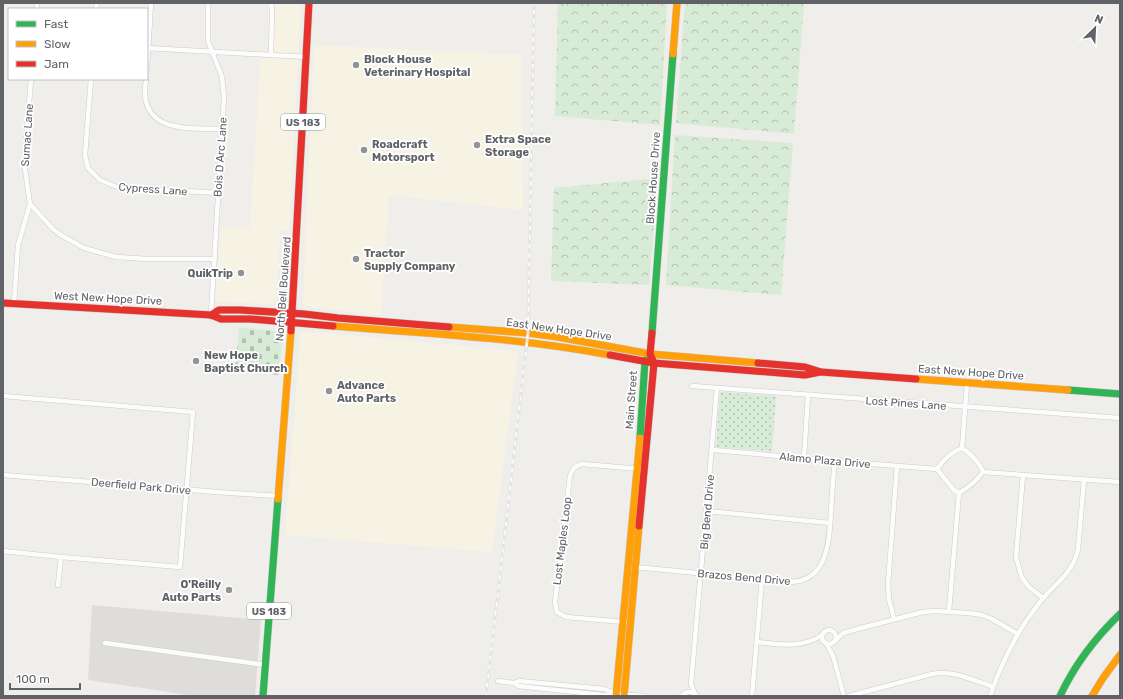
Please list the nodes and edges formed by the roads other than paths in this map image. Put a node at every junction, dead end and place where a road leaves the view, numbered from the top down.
1 (152, 3) edge
2 (208, 3) edge
3 (271, 3) edge
4 (309, 3) edge
5 (677, 3) edge
6 (148, 48) edge
7 (212, 52) junction
8 (271, 55) junction
9 (307, 57) junction
10 (31, 80) edge
11 (91, 80) edge
12 (146, 80) edge
13 (222, 129) junction
14 (218, 193) junction
15 (30, 204) junction
16 (215, 259) junction
17 (3, 303) edge
18 (14, 304) junction
19 (292, 313) junction
20 (211, 314) junction
21 (292, 322) junction
22 (650, 354) junction
23 (645, 361) junction
24 (654, 363) junction
25 (820, 372) junction
26 (967, 383) junction
27 (692, 386) dead end
28 (717, 388) junction
29 (1120, 394) edge
30 (3, 396) edge
31 (808, 396) junction
32 (964, 407) junction
33 (1120, 418) edge
34 (962, 448) junction
35 (713, 450) junction
36 (804, 458) junction
37 (835, 461) junction
38 (897, 466) junction
39 (937, 469) junction
40 (642, 470) junction
41 (983, 472) junction
42 (3, 475) edge
43 (1023, 475) junction
44 (1084, 480) junction
45 (1120, 482) edge
46 (187, 490) junction
47 (959, 492) junction
48 (278, 496) junction
49 (707, 511) junction
50 (830, 523) junction
51 (3, 551) edge
52 (61, 557) junction
53 (633, 567) junction
54 (701, 574) junction
55 (762, 579) junction
56 (58, 585) dead end
57 (1043, 598) junction
58 (949, 612) junction
59 (1120, 614) edge
60 (894, 619) junction
61 (622, 622) junction
62 (630, 623) junction
63 (833, 630) junction
64 (843, 633) junction
65 (1018, 634) junction
66 (822, 635) junction
67 (814, 641) junction
68 (757, 642) junction
69 (834, 642) junction
70 (105, 643) dead end
71 (825, 643) junction
72 (1120, 655) edge
73 (833, 656) junction
74 (266, 664) junction
75 (498, 681) dead end
76 (691, 684) junction
77 (993, 687) junction
78 (616, 695) edge
79 (624, 695) edge
80 (682, 695) edge
81 (696, 695) edge
82 (263, 696) edge
83 (644, 696) edge
84 (752, 696) edge
85 (844, 696) edge
86 (849, 696) edge
87 (990, 696) edge
88 (1060, 696) edge
89 (1092, 696) edge

1 - 6 street
2 - 7 street, Bois D Arc Lane
3 - 8 street
4 - 9 main road, North Bell Boulevard / US 183
5 - 22 main road, Block House Drive
6 - 7 street
7 - 8 street
7 - 13 street, Bois D Arc Lane
8 - 9 street
9 - 19 main road, North Bell Boulevard / US 183
10 - 15 street, Sumac Lane
11 - 14 street, Cypress Lane
12 - 13 street
13 - 14 street, Bois D Arc Lane
14 - 16 street, Bois D Arc Lane
15 - 16 street
15 - 18 street
16 - 20 street, Bois D Arc Lane
17 - 18 main road, West New Hope Drive
18 - 20 main road, West New Hope Drive
19 - 20 main road, West New Hope Drive
19 - 21 main road, North Bell Boulevard / US 183
19 - 22 main road, East New Hope Drive
20 - 21 main road, West New Hope Drive
21 - 23 main road, East New Hope Drive
21 - 48 main road, North Bell Boulevard / US 183
22 - 23 main road, Main Street
22 - 24 main road, Main Street
22 - 25 main road, East New Hope Drive
23 - 24 main road, East New Hope Drive
23 - 40 main road, Main Street
24 - 25 main road, East New Hope Drive
24 - 40 main road, Main Street
25 - 26 main road, East New Hope Drive
26 - 29 main road, East New Hope Drive
26 - 32 street
27 - 28 street, Lost Pines Lane
28 - 31 street, Lost Pines Lane
28 - 35 street, Big Bend Drive
30 - 46 street
31 - 32 street, Lost Pines Lane
31 - 36 street
32 - 33 street, Lost Pines Lane
32 - 34 street
34 - 39 street
34 - 41 street
35 - 36 street, Alamo Plaza Drive
35 - 49 street, Big Bend Drive
36 - 37 street, Alamo Plaza Drive
37 - 38 street, Alamo Plaza Drive
37 - 50 street, Brazos Bend Drive
38 - 39 street, Alamo Plaza Drive
38 - 60 street
39 - 47 street
40 - 53 main road, Main Street
40 - 61 street, Lost Maples Loop
41 - 43 street
41 - 47 street
42 - 46 street, Deerfield Park Drive
43 - 44 street
43 - 57 street
44 - 45 street
44 - 57 street
46 - 48 street, Deerfield Park Drive
46 - 52 street
47 - 58 street
48 - 74 main road, North Bell Boulevard / US 183
49 - 50 street
49 - 54 street, Big Bend Drive
50 - 55 street, Brazos Bend Drive
51 - 52 street
52 - 56 street
53 - 54 street, Brazos Bend Drive
53 - 61 main road, Main Street
53 - 62 main road, Main Street
54 - 55 street, Brazos Bend Drive
54 - 76 street, Big Bend Drive
55 - 68 street
57 - 65 street
58 - 60 street
58 - 65 street
59 - 88 main road
60 - 64 street
61 - 62 street, Lost Maples Loop
61 - 78 main road, Main Street
62 - 79 main road, Main Street
63 - 64 street
63 - 66 street
63 - 69 street
64 - 69 street
65 - 77 street
66 - 67 street
66 - 71 street
67 - 68 street
67 - 71 street
68 - 84 street
69 - 71 street
69 - 73 street
70 - 74 street
71 - 73 street
72 - 89 main road
73 - 85 street
74 - 82 main road, North Bell Boulevard / US 183
75 - 78 street
76 - 80 street, Big Bend Drive
76 - 81 street, Big Bend Drive
77 - 86 street
77 - 87 street
78 - 79 street
79 - 83 street
80 - 81 street

